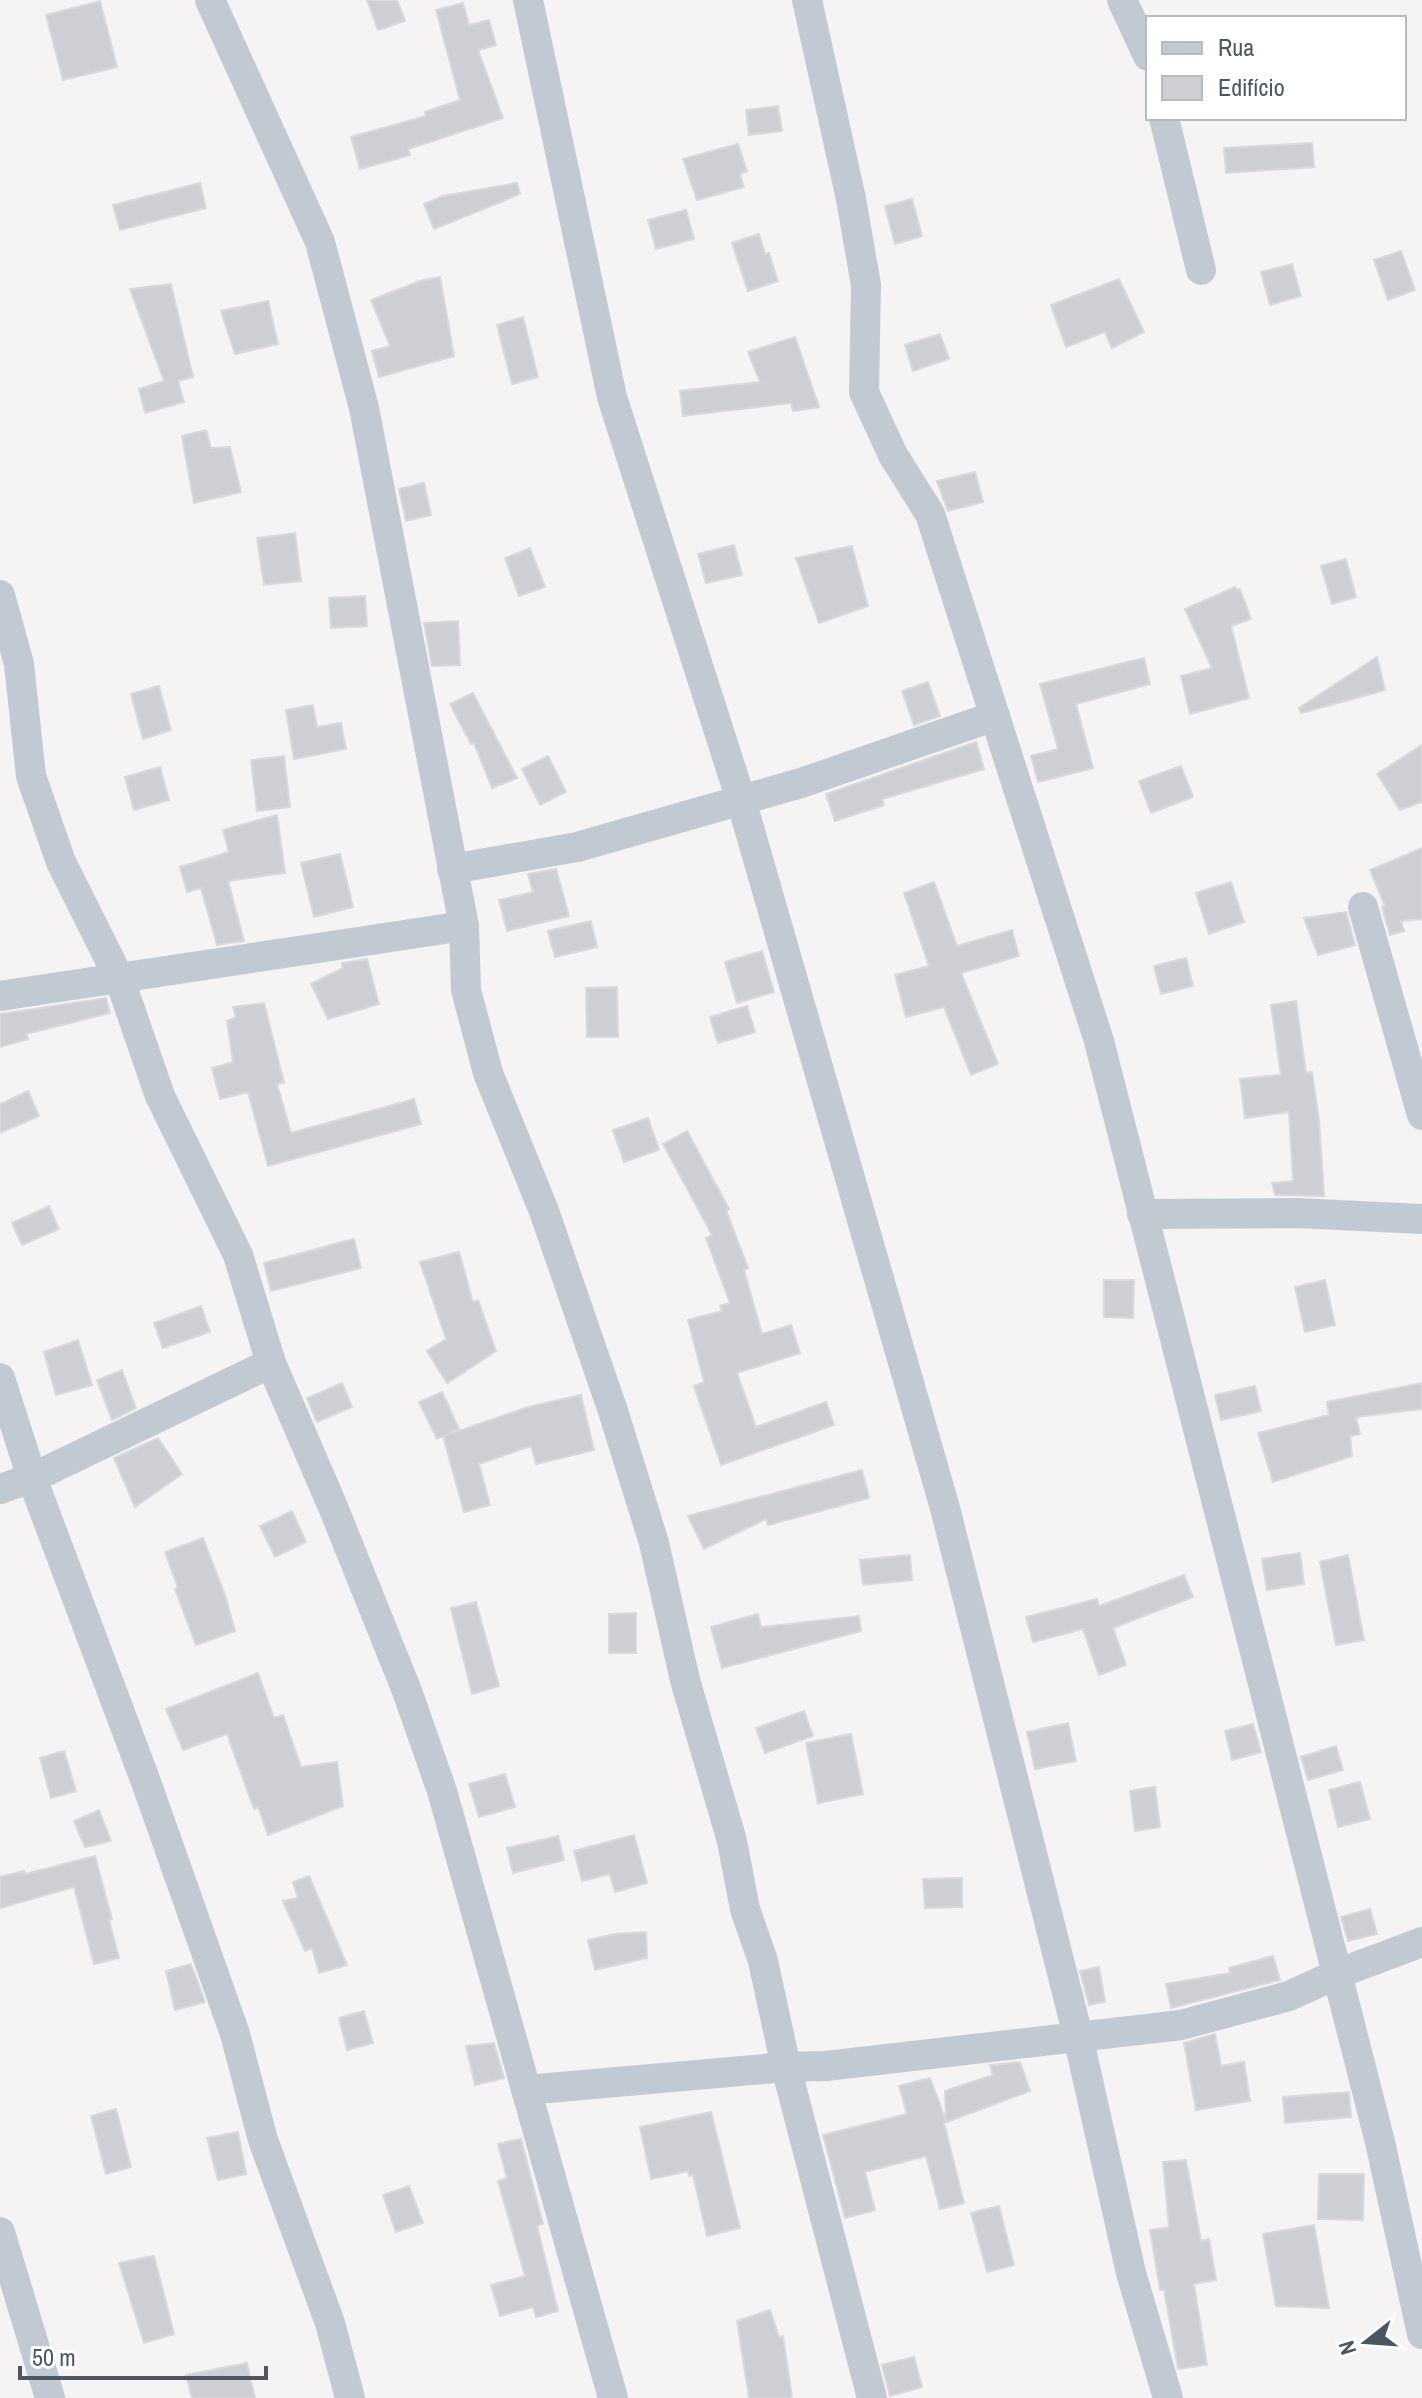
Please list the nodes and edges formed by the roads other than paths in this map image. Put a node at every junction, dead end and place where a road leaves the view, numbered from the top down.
1 (210, 0) edge
2 (528, 0) edge
3 (807, 0) edge
4 (1122, 0) edge
5 (1146, 52) edge
6 (1164, 120) edge
7 (1201, 270) dead end
8 (0, 595) edge
9 (995, 716) junction
10 (741, 800) junction
11 (452, 869) junction
12 (1363, 907) dead end
13 (464, 926) junction
14 (120, 980) junction
15 (0, 996) edge
16 (1422, 1115) edge
17 (1142, 1214) junction
18 (1422, 1219) edge
19 (271, 1363) junction
20 (0, 1378) edge
21 (32, 1478) junction
22 (0, 1489) edge
23 (1422, 1942) edge
24 (1337, 1974) junction
25 (1078, 2036) junction
26 (786, 2067) junction
27 (526, 2090) junction
28 (0, 2232) edge
29 (1422, 2334) edge
30 (50, 2398) edge
31 (350, 2398) edge
32 (613, 2398) edge
33 (872, 2398) edge
34 (1168, 2398) edge

1 - 11 street
2 - 10 street
3 - 9 street
4 - 5 street
6 - 7 street
8 - 14 street
9 - 10 street
9 - 17 street
10 - 11 street
10 - 25 street
11 - 13 street
12 - 16 street
13 - 14 street
13 - 26 street
14 - 15 street
14 - 19 street
17 - 18 street
17 - 24 street
19 - 21 street
19 - 27 street
20 - 21 street
21 - 22 street
21 - 31 street
23 - 24 street
24 - 25 street
24 - 29 street
25 - 26 street
25 - 34 street
26 - 27 street
26 - 33 street
27 - 32 street
28 - 30 street

